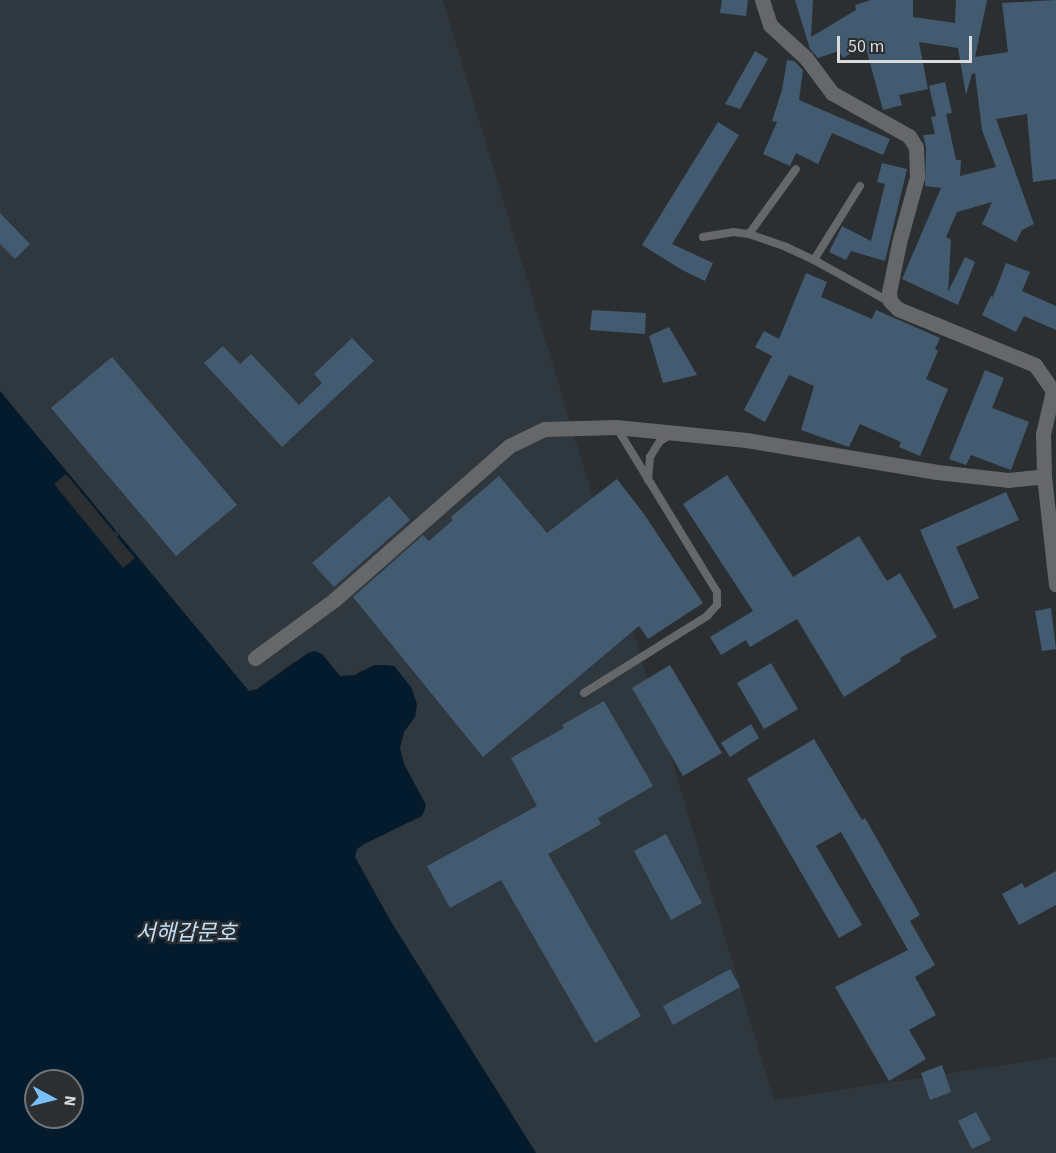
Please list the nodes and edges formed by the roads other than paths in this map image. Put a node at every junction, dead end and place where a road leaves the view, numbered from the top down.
1 (762, 0) edge
2 (796, 170) dead end
3 (860, 186) dead end
4 (749, 234) junction
5 (703, 237) dead end
6 (814, 260) junction
7 (890, 301) junction
8 (1054, 391) edge
9 (616, 427) junction
10 (674, 433) junction
11 (1044, 476) junction
12 (648, 482) junction
13 (1056, 584) edge
14 (255, 658) dead end
15 (584, 693) dead end

1 - 7 street
2 - 4 lane
3 - 6 lane
4 - 5 lane
4 - 6 lane
6 - 7 lane
7 - 8 street
8 - 11 street
9 - 10 street
9 - 12 lane
9 - 14 street
10 - 11 street
10 - 12 lane
11 - 13 street
12 - 15 lane

